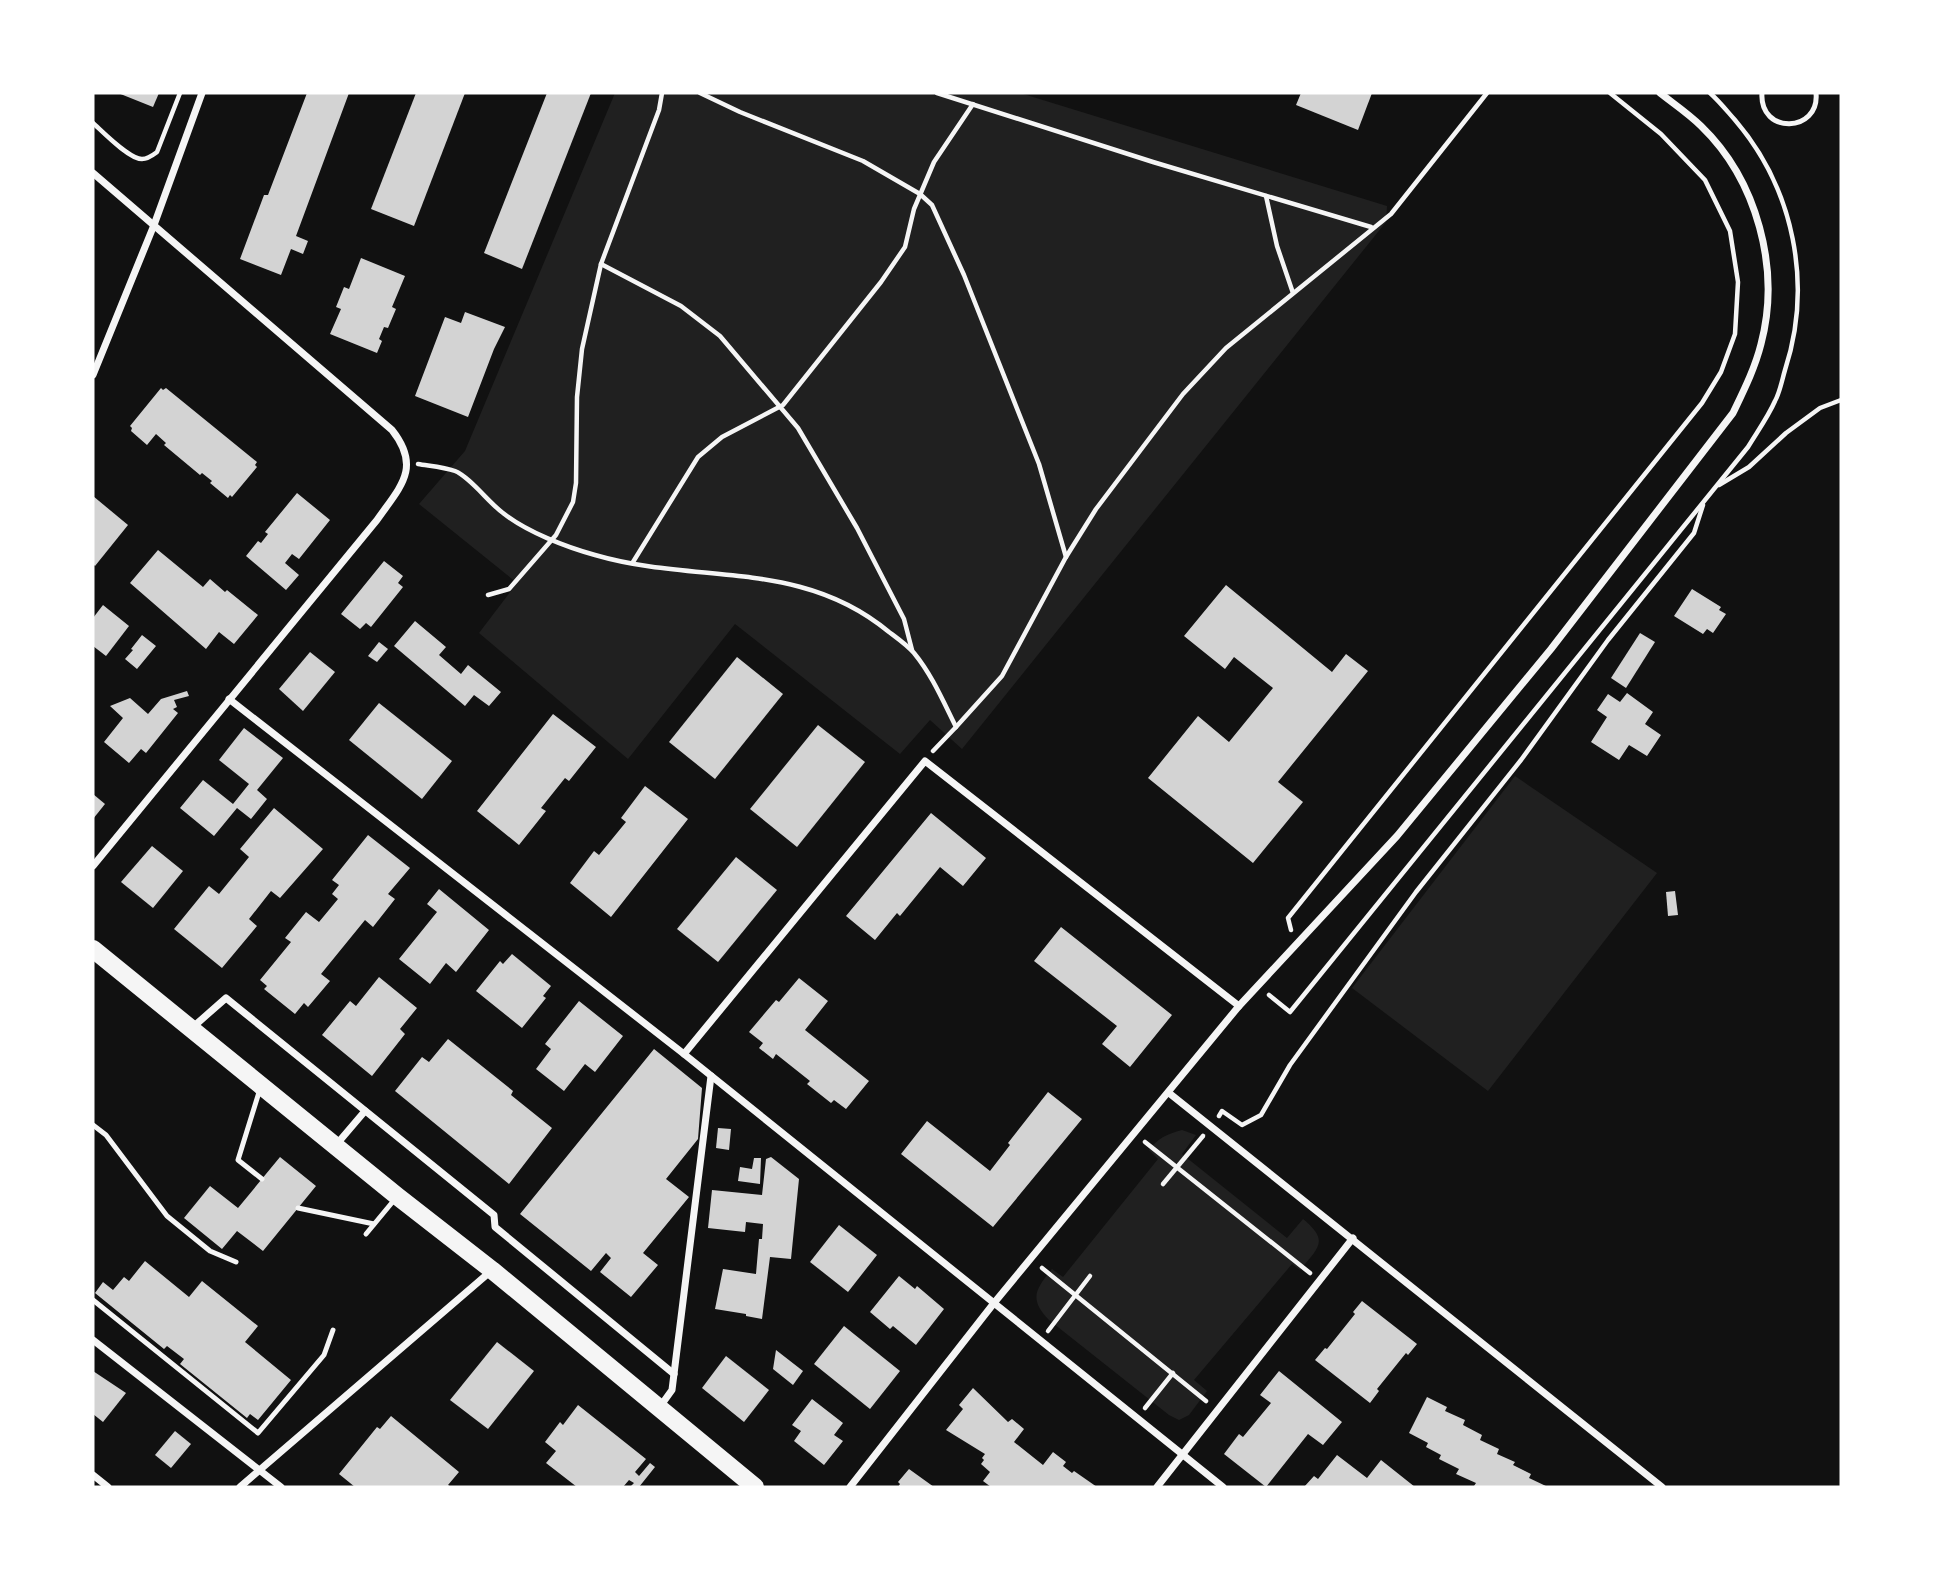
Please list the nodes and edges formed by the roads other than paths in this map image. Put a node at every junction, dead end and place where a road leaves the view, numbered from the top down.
1 (202, 93) edge
2 (1660, 93) edge
3 (1762, 93) edge
4 (1816, 93) edge
5 (93, 173) edge
6 (154, 225) junction
7 (93, 375) edge
8 (229, 699) junction
9 (93, 866) edge
10 (93, 949) edge
11 (1239, 1006) junction
12 (191, 1029) junction
13 (684, 1054) junction
14 (710, 1076) junction
15 (261, 1086) junction
16 (1169, 1093) junction
17 (365, 1111) junction
18 (93, 1125) edge
19 (335, 1146) junction
20 (262, 1179) dead end
21 (397, 1196) junction
22 (298, 1208) dead end
23 (374, 1224) junction
24 (366, 1234) dead end
25 (1353, 1238) junction
26 (236, 1262) dead end
27 (492, 1270) junction
28 (93, 1300) edge
29 (995, 1303) junction
30 (333, 1330) dead end
31 (93, 1340) edge
32 (674, 1374) junction
33 (659, 1408) junction
34 (1183, 1455) junction
35 (260, 1470) junction
36 (93, 1475) edge
37 (748, 1485) edge
38 (108, 1487) edge
39 (240, 1487) edge
40 (281, 1487) edge
41 (849, 1487) edge
42 (1157, 1487) edge
43 (1223, 1487) edge
44 (1662, 1487) edge

1 - 6 street
2 - 11 street
3 - 4 lane
5 - 6 street
6 - 7 street
6 - 8 street
8 - 9 street
8 - 13 street
10 - 12 main road
11 - 13 street
11 - 16 street
12 - 15 main road
12 - 17 street
13 - 14 street
14 - 29 street
14 - 32 street
15 - 19 main road
15 - 20 lane
16 - 25 street
16 - 29 street
17 - 19 street
17 - 32 street
18 - 26 lane
19 - 21 main road
21 - 23 lane
21 - 27 main road
22 - 23 lane
23 - 24 lane
25 - 34 street
25 - 44 street
27 - 33 main road
27 - 35 street
28 - 30 lane
29 - 34 street
29 - 41 street
31 - 35 street
32 - 33 street
33 - 37 main road
34 - 42 street
34 - 43 street
35 - 39 street
35 - 40 street
36 - 38 street

